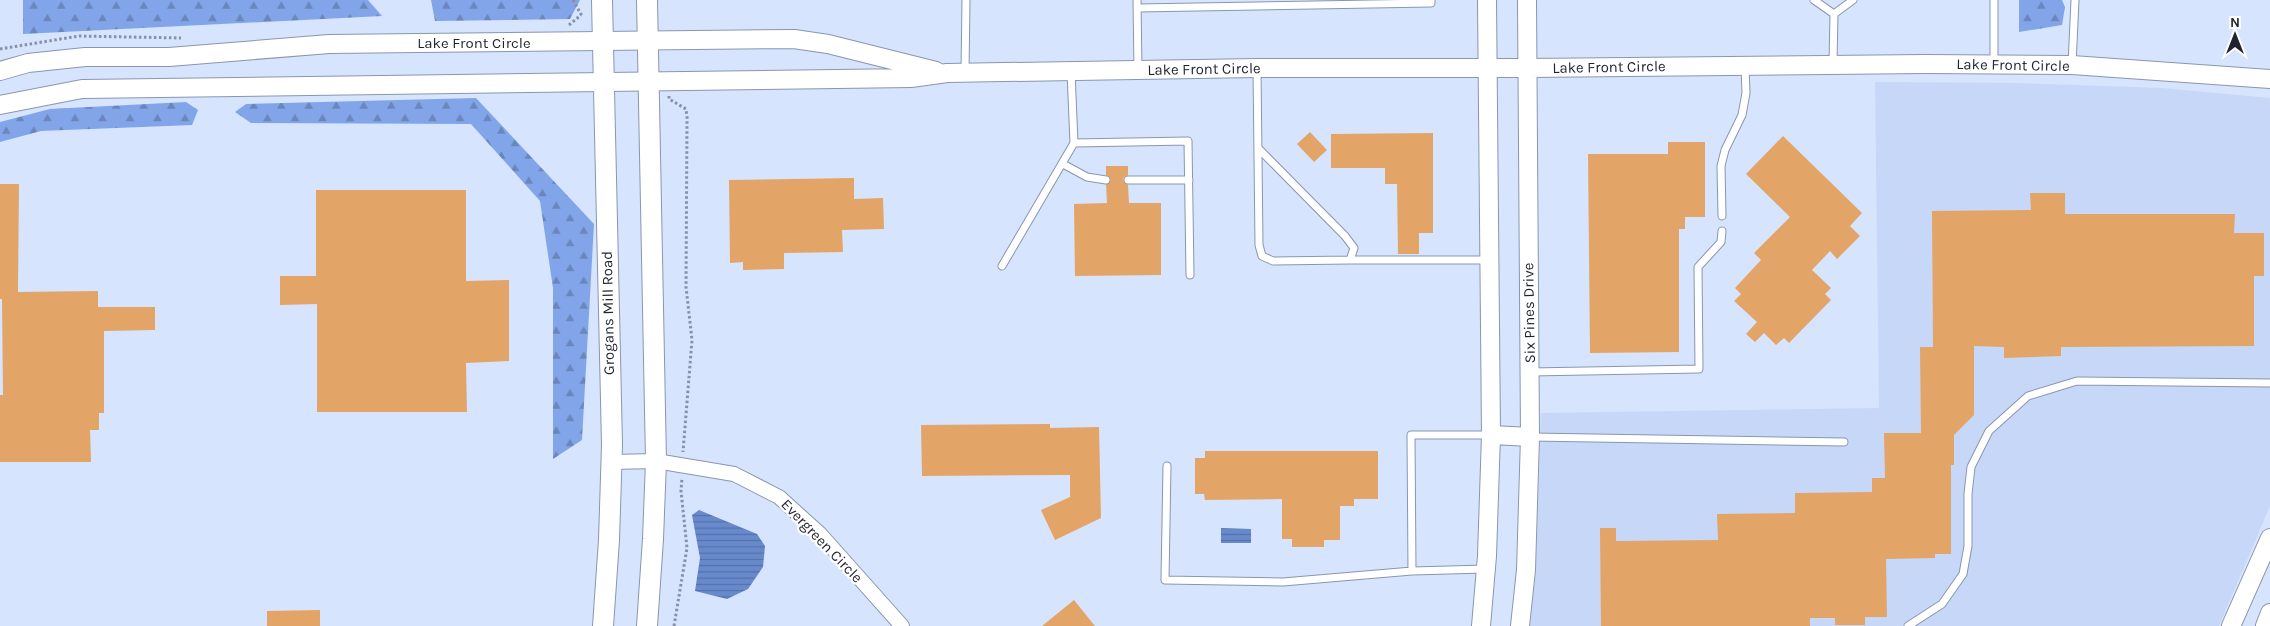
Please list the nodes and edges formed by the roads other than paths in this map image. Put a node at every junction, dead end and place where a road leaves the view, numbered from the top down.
1 (602, 0) edge
2 (647, 0) edge
3 (966, 0) edge
4 (1431, 0) edge
5 (1487, 0) edge
6 (1527, 0) edge
7 (1814, 0) edge
8 (1853, 0) edge
9 (1994, 0) edge
10 (2075, 0) edge
11 (1137, 4) edge
12 (1834, 14) junction
13 (648, 41) junction
14 (603, 42) junction
15 (1833, 64) junction
16 (1994, 64) junction
17 (1745, 65) junction
18 (2072, 65) junction
19 (1257, 68) junction
20 (1488, 68) junction
21 (1526, 68) junction
22 (1138, 70) junction
23 (0, 71) edge
24 (1071, 72) junction
25 (946, 74) junction
26 (966, 74) junction
27 (2270, 79) edge
28 (648, 82) junction
29 (604, 83) junction
30 (0, 105) edge
31 (1074, 143) junction
32 (1258, 148) junction
33 (1063, 164) junction
34 (1106, 180) dead end
35 (1128, 180) dead end
36 (1189, 180) junction
37 (1722, 216) dead end
38 (1722, 232) dead end
39 (1350, 260) junction
40 (1490, 260) junction
41 (1002, 266) dead end
42 (1190, 275) dead end
43 (1530, 372) junction
44 (2270, 383) edge
45 (1491, 435) junction
46 (1530, 436) junction
47 (1844, 442) dead end
48 (656, 461) junction
49 (611, 462) junction
50 (1167, 466) dead end
51 (2270, 538) edge
52 (1486, 569) junction
53 (1412, 571) junction
54 (2270, 613) edge
55 (603, 626) edge
56 (647, 626) edge
57 (902, 626) edge
58 (1482, 626) edge
59 (1520, 626) edge
60 (1908, 626) edge
61 (2231, 626) edge
62 (2265, 626) edge

1 - 14 main road, Grogans Mill Road
2 - 13 main road
3 - 26 lane
4 - 11 lane
5 - 20 street
6 - 21 street, Six Pines Drive
7 - 12 lane
8 - 12 lane
9 - 16 lane
10 - 18 lane
11 - 22 lane
12 - 15 lane
13 - 14 street, Lake Front Circle
13 - 25 street, Lake Front Circle
13 - 28 main road
14 - 23 street, Lake Front Circle
14 - 29 main road, Grogans Mill Road
15 - 16 street, Lake Front Circle
15 - 17 street, Lake Front Circle
16 - 18 street, Lake Front Circle
17 - 21 street, Lake Front Circle
17 - 37 lane
18 - 27 street, Lake Front Circle
19 - 20 street, Lake Front Circle
19 - 22 street, Lake Front Circle
19 - 32 lane
20 - 21 street, Lake Front Circle
20 - 40 street
21 - 43 street, Six Pines Drive
22 - 24 street, Lake Front Circle
24 - 26 street, Lake Front Circle
24 - 31 lane
25 - 26 street, Lake Front Circle
25 - 28 street, Lake Front Circle
28 - 29 street, Lake Front Circle
28 - 48 main road
29 - 30 street, Lake Front Circle
29 - 49 main road, Grogans Mill Road
31 - 33 lane
31 - 36 lane
32 - 39 lane
32 - 39 lane
33 - 34 lane
33 - 41 lane
35 - 36 lane
36 - 42 lane
38 - 43 lane
39 - 40 lane
40 - 45 street
43 - 46 street, Six Pines Drive
44 - 60 lane
45 - 46 street
45 - 52 street
45 - 53 lane
46 - 47 lane
46 - 59 street, Six Pines Drive
48 - 49 street, Evergreen Circle
48 - 56 main road
48 - 57 street, Evergreen Circle
49 - 55 main road, Grogans Mill Road
50 - 53 lane
51 - 61 street
52 - 53 lane
52 - 58 street
54 - 62 street

